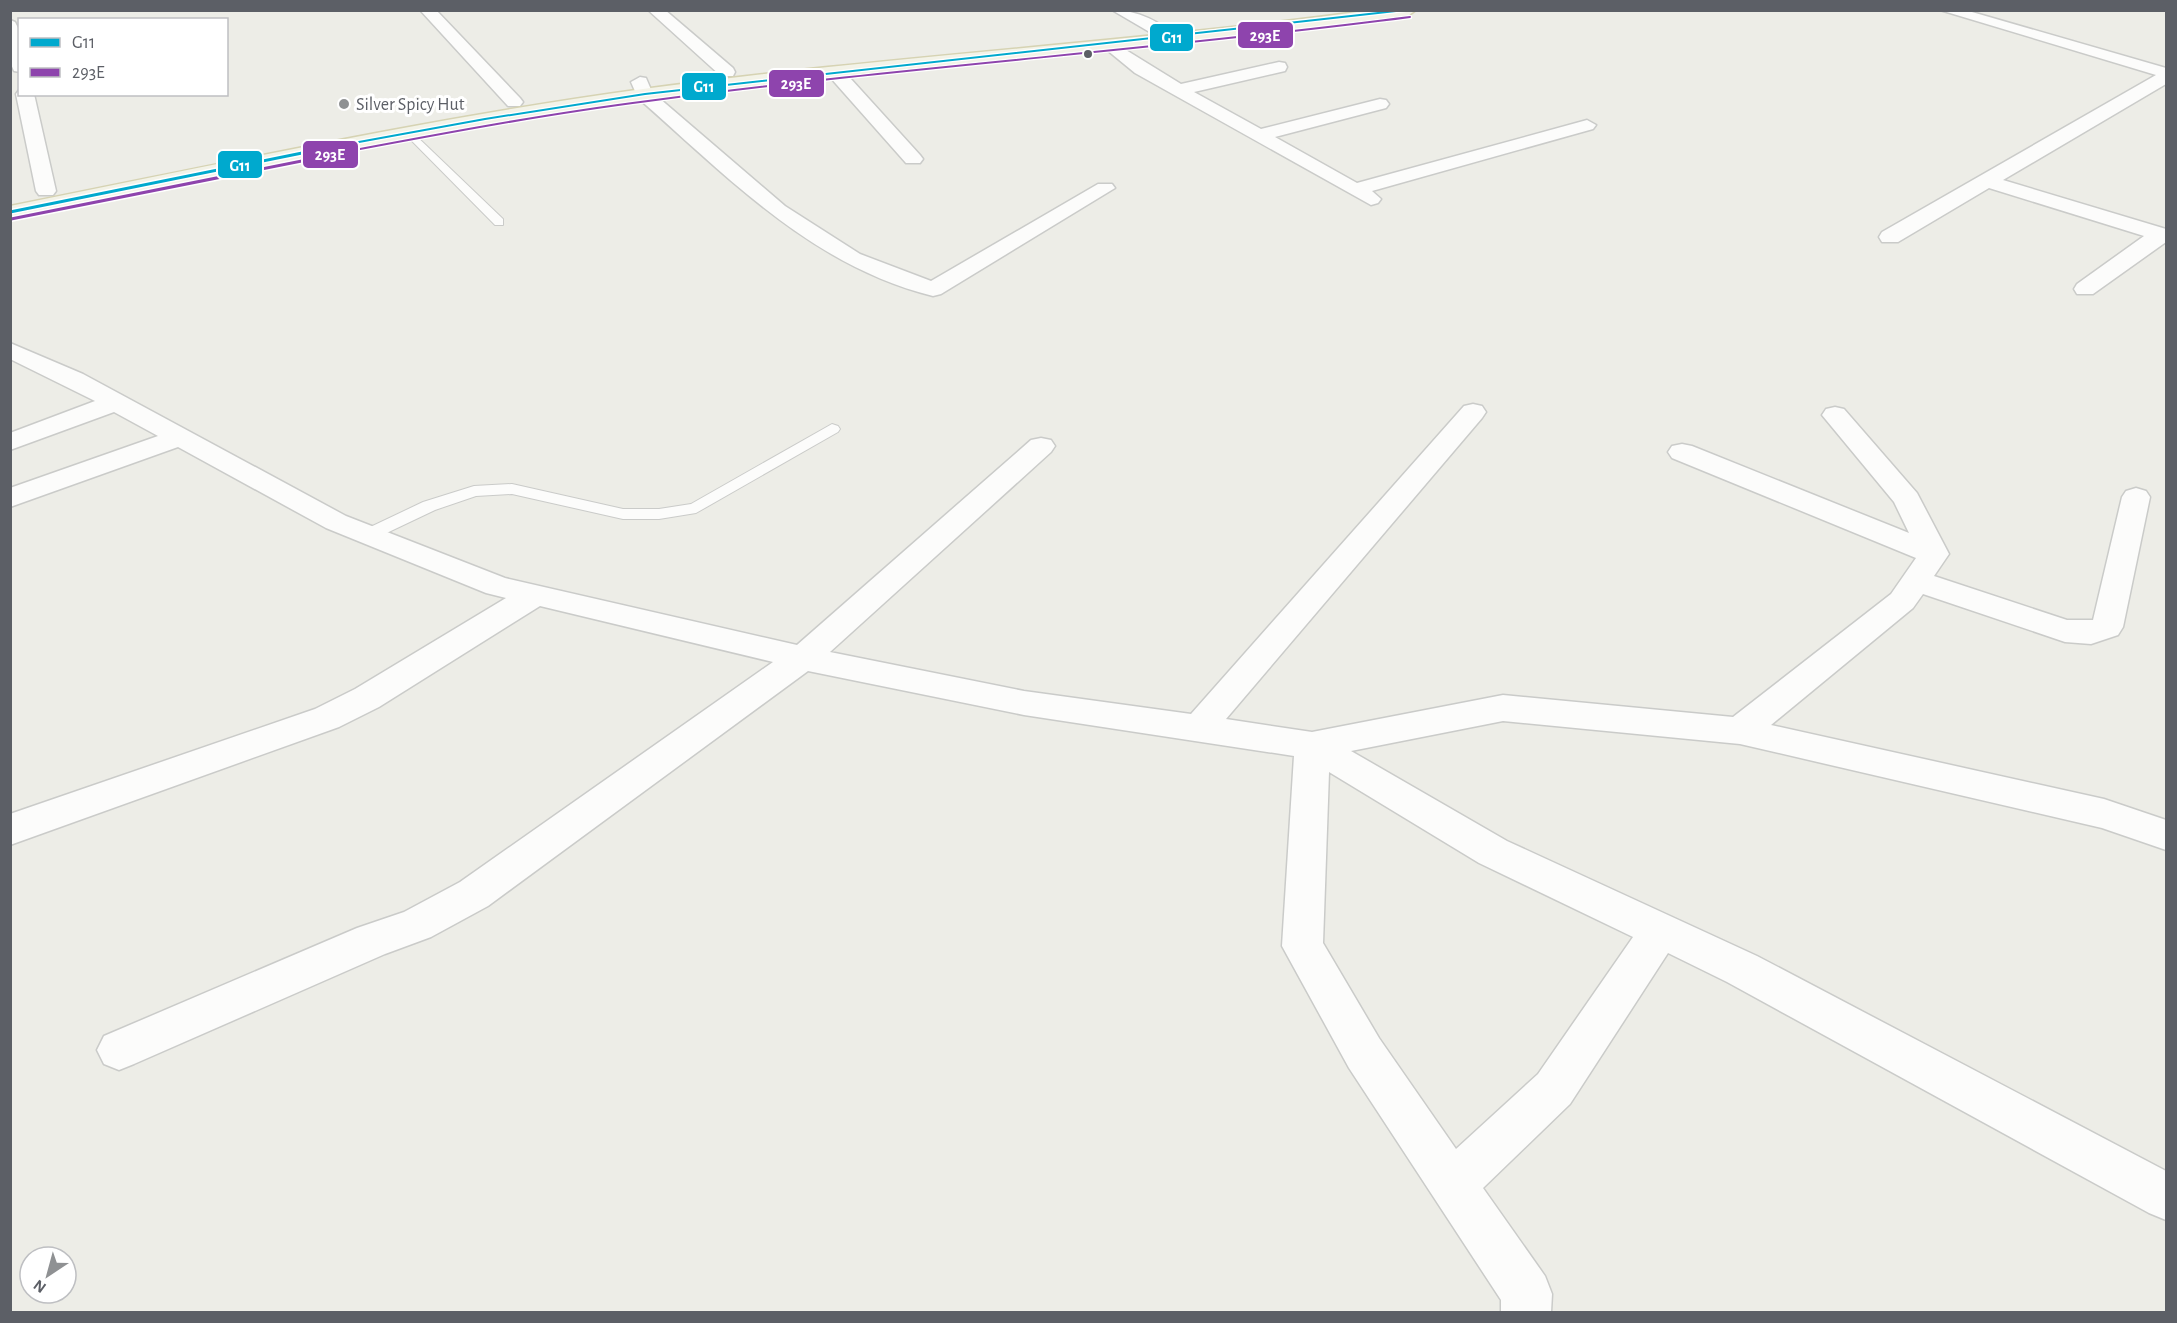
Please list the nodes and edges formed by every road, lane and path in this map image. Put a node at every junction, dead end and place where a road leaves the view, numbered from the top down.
1 (427, 10) edge
2 (655, 10) edge
3 (1119, 10) edge
4 (1336, 10) edge
5 (1409, 10) edge
6 (1947, 10) edge
7 (10, 25) edge
8 (1165, 36) junction
9 (1113, 47) junction
10 (18, 59) edge
11 (1279, 67) dead end
12 (727, 72) junction
13 (835, 72) junction
14 (2166, 75) edge
15 (642, 88) junction
16 (1179, 90) junction
17 (25, 96) edge
18 (514, 102) junction
19 (1380, 104) dead end
20 (1587, 124) dead end
21 (410, 133) junction
22 (1258, 136) junction
23 (914, 159) dead end
24 (1987, 182) junction
25 (1105, 188) dead end
26 (46, 191) junction
27 (10, 198) edge
28 (10, 212) edge
29 (499, 222) dead end
30 (2164, 235) edge
31 (1890, 237) dead end
32 (2085, 289) dead end
33 (10, 350) edge
34 (116, 402) junction
35 (1473, 412) dead end
36 (1835, 415) dead end
37 (832, 429) dead end
38 (180, 437) junction
39 (10, 442) edge
40 (1041, 446) dead end
41 (1682, 452) dead end
42 (2136, 497) dead end
43 (10, 498) edge
44 (368, 534) junction
45 (1934, 554) junction
46 (1916, 581) junction
47 (537, 594) junction
48 (803, 658) junction
49 (1198, 729) junction
50 (1740, 731) junction
51 (1312, 745) junction
52 (10, 830) edge
53 (2166, 835) edge
54 (1660, 931) junction
55 (119, 1050) dead end
56 (1453, 1184) junction
57 (2166, 1196) edge
58 (1533, 1306) edge

1 - 18 street
2 - 12 street
3 - 8 street
4 - 8 main road
5 - 8 main road
6 - 14 street
7 - 10 street
8 - 9 main road
8 - 12 main road
9 - 13 main road
9 - 16 street
11 - 16 street
12 - 15 main road
13 - 15 main road
13 - 23 street
14 - 24 street
15 - 18 main road
15 - 21 main road
15 - 25 street
16 - 22 street
17 - 26 street
18 - 26 main road
19 - 22 street
20 - 22 street
21 - 28 main road
21 - 29 lane
24 - 30 street
24 - 31 street
26 - 27 main road
30 - 32 street
33 - 34 street
34 - 38 street
34 - 39 street
35 - 49 street
36 - 45 street
37 - 44 lane
38 - 43 street
38 - 44 street
40 - 48 street
41 - 45 street
42 - 46 street
44 - 47 street
45 - 46 street
46 - 50 street
47 - 48 street
47 - 52 street
48 - 49 street
48 - 55 street
49 - 51 street
50 - 51 street
50 - 53 street
51 - 54 street
51 - 56 street
54 - 56 street
54 - 57 street
56 - 58 street

